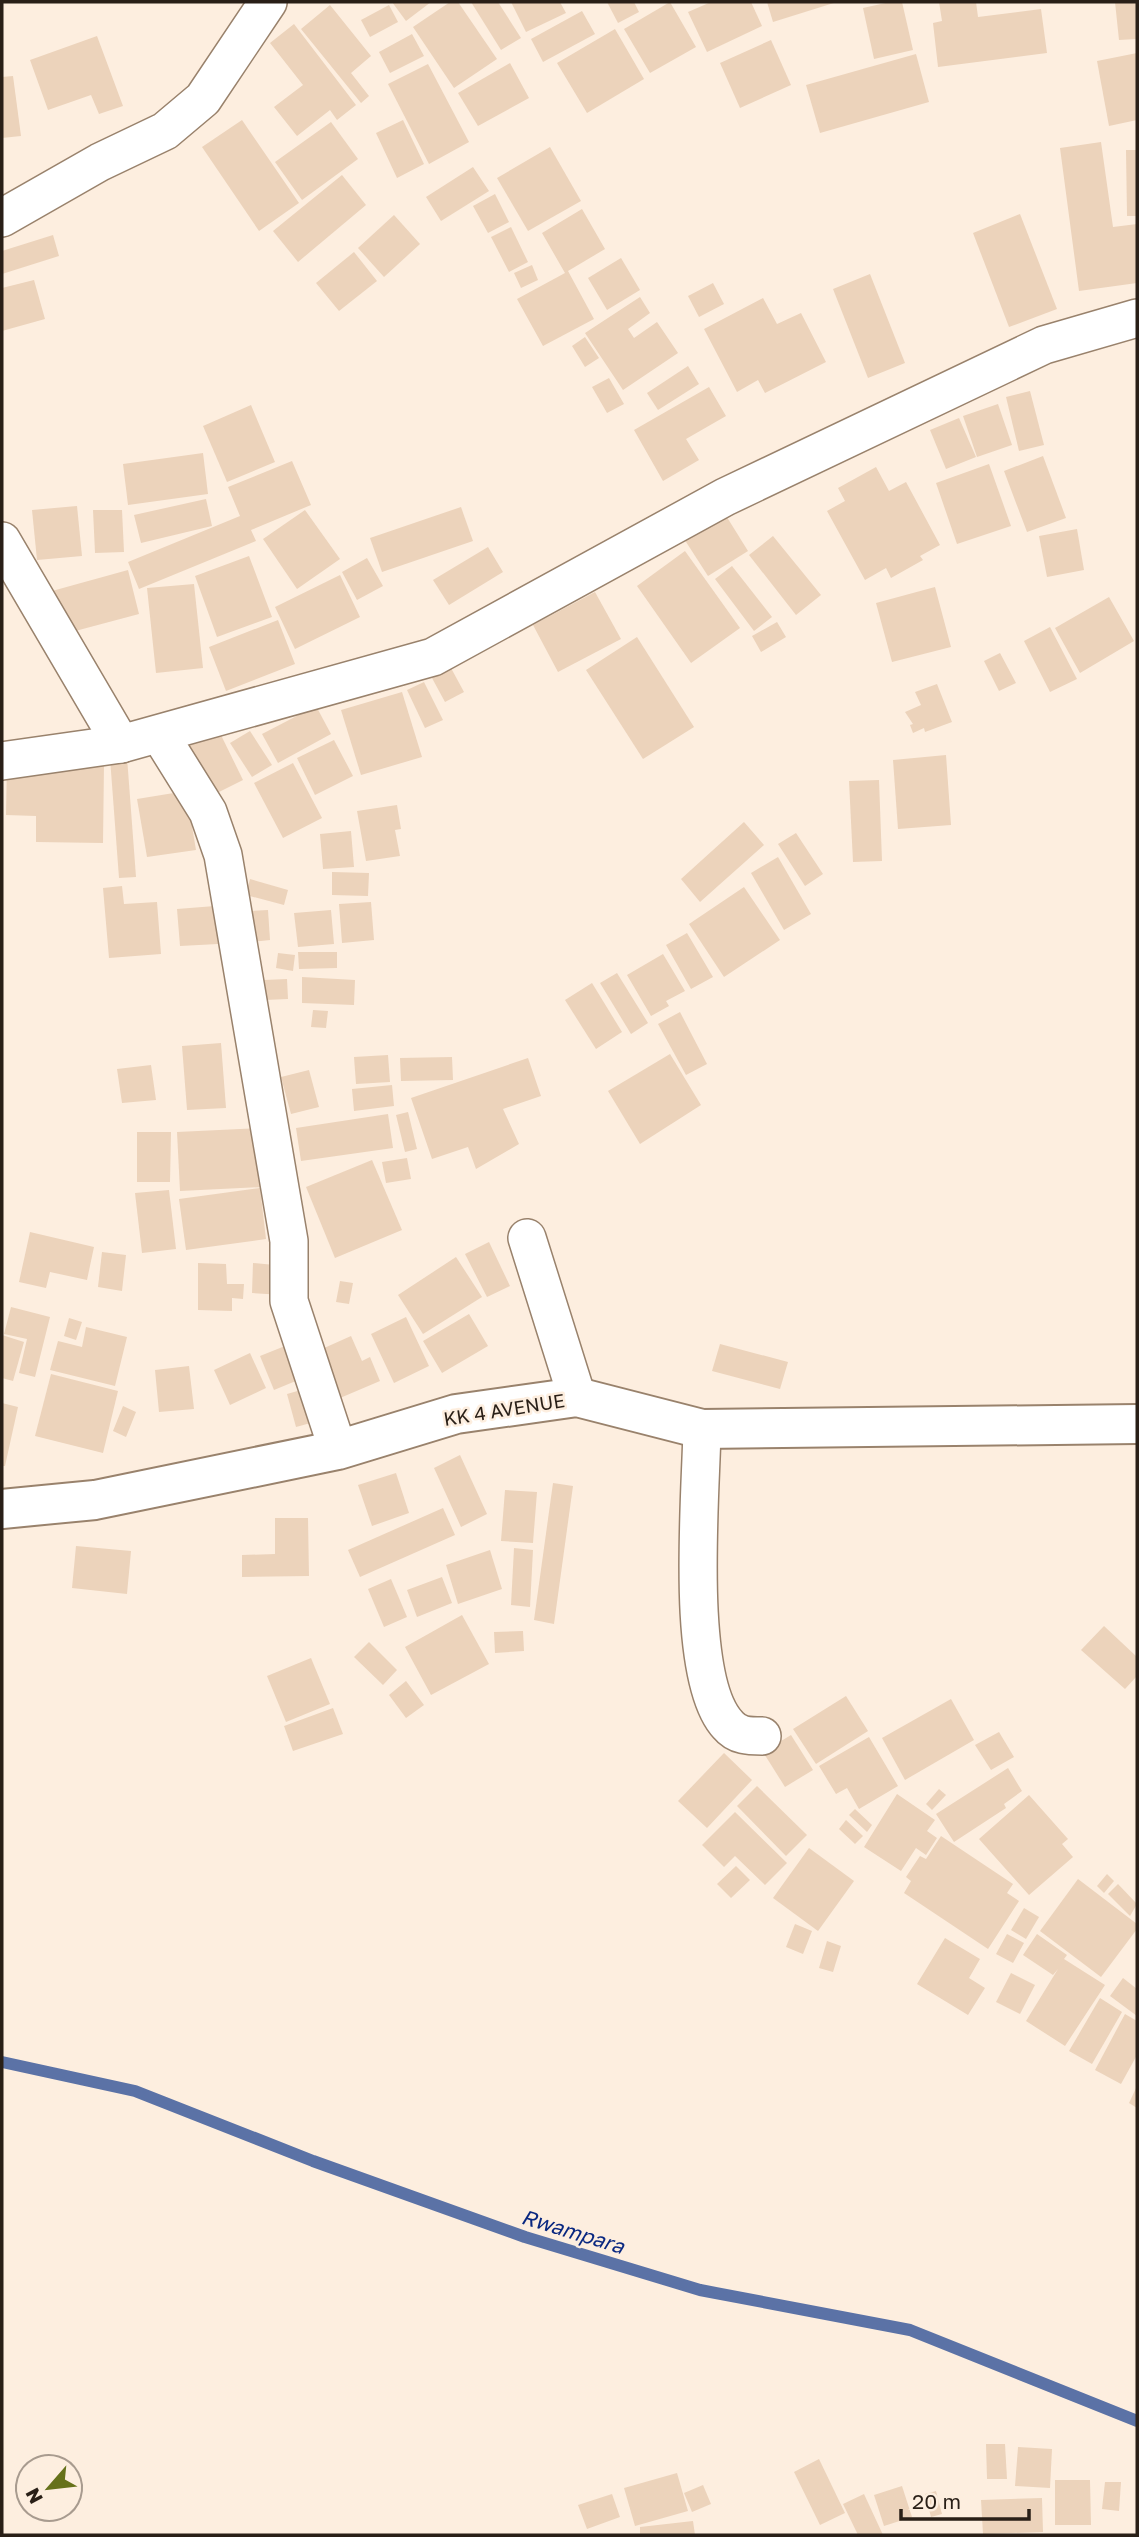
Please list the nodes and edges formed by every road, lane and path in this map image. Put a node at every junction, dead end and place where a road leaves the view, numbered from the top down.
1 (268, 2) edge
2 (2, 218) edge
3 (1137, 318) edge
4 (2, 541) edge
5 (160, 735) junction
6 (121, 744) junction
7 (2, 761) edge
8 (527, 1238) dead end
9 (577, 1397) junction
10 (1137, 1424) edge
11 (702, 1429) junction
12 (338, 1450) junction
13 (2, 1509) edge
14 (762, 1736) dead end

1 - 2 street
3 - 5 street
4 - 6 street
5 - 6 street
5 - 12 street
6 - 7 street
8 - 9 street
9 - 11 main road, KK 4 AVENUE
9 - 12 main road, KK 4 AVENUE
10 - 11 main road, KK 4 AVENUE
11 - 14 street
12 - 13 main road, KK 4 AVENUE

